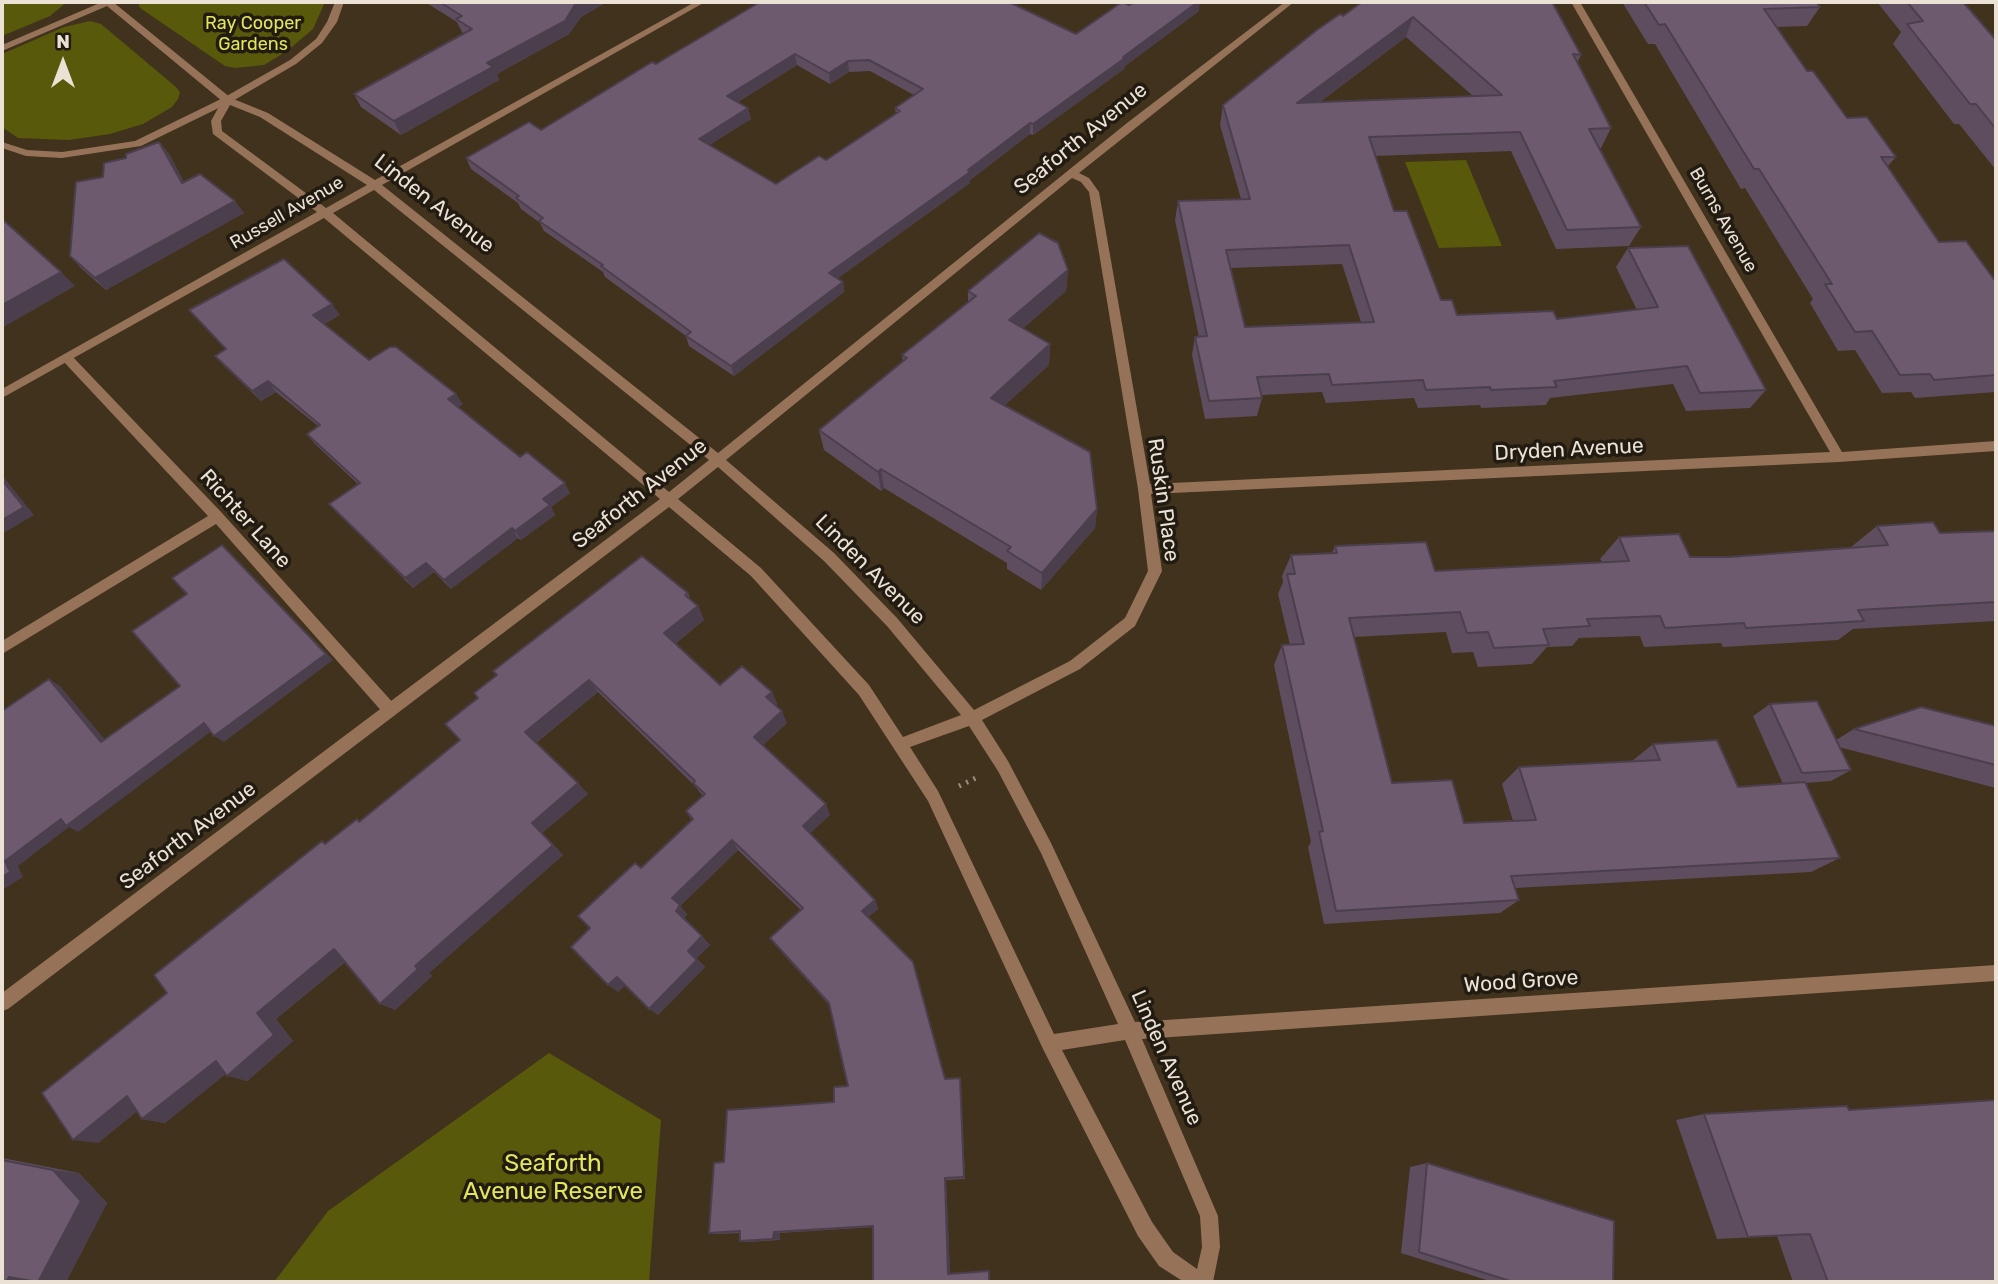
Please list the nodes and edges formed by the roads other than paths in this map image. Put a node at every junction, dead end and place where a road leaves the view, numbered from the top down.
1 (108, 2) edge
2 (339, 2) edge
3 (701, 2) edge
4 (1290, 2) edge
5 (1576, 2) edge
6 (2, 48) edge
7 (227, 100) junction
8 (2, 145) edge
9 (1072, 174) junction
10 (373, 184) junction
11 (324, 212) junction
12 (67, 358) junction
13 (2, 394) edge
14 (1996, 446) edge
15 (1839, 457) junction
16 (718, 460) junction
17 (1144, 489) junction
18 (667, 500) junction
19 (217, 517) junction
20 (2, 648) edge
21 (390, 710) junction
22 (972, 718) junction
23 (901, 744) junction
24 (1996, 973) edge
25 (2, 1003) edge
26 (1130, 1031) junction
27 (1049, 1043) junction
28 (1202, 1282) edge

1 - 6 street
1 - 7 street, Linden Avenue
2 - 7 street
3 - 10 street, Russell Avenue
4 - 9 street, Seaforth Avenue
5 - 15 street, Burns Avenue
7 - 8 street
7 - 10 street, Linden Avenue
7 - 11 street, Linden Avenue
9 - 16 street, Seaforth Avenue
9 - 17 street, Ruskin Place
10 - 11 street, Russell Avenue
10 - 16 street, Linden Avenue
11 - 12 street, Russell Avenue
11 - 18 street, Linden Avenue
12 - 13 street, Russell Avenue
12 - 19 street, Richter Lane
14 - 15 street, Dryden Avenue
15 - 17 street, Dryden Avenue
16 - 18 street, Seaforth Avenue
16 - 22 street, Linden Avenue
17 - 22 street, Ruskin Place
18 - 21 street, Seaforth Avenue
18 - 23 street, Linden Avenue
19 - 20 street
19 - 21 street, Richter Lane
21 - 25 street, Seaforth Avenue
22 - 23 street, Ruskin Place
22 - 26 street, Linden Avenue
23 - 27 street, Linden Avenue
24 - 26 street, Wood Grove
26 - 27 street, Wood Grove
26 - 28 street, Linden Avenue
27 - 28 street, Linden Avenue

